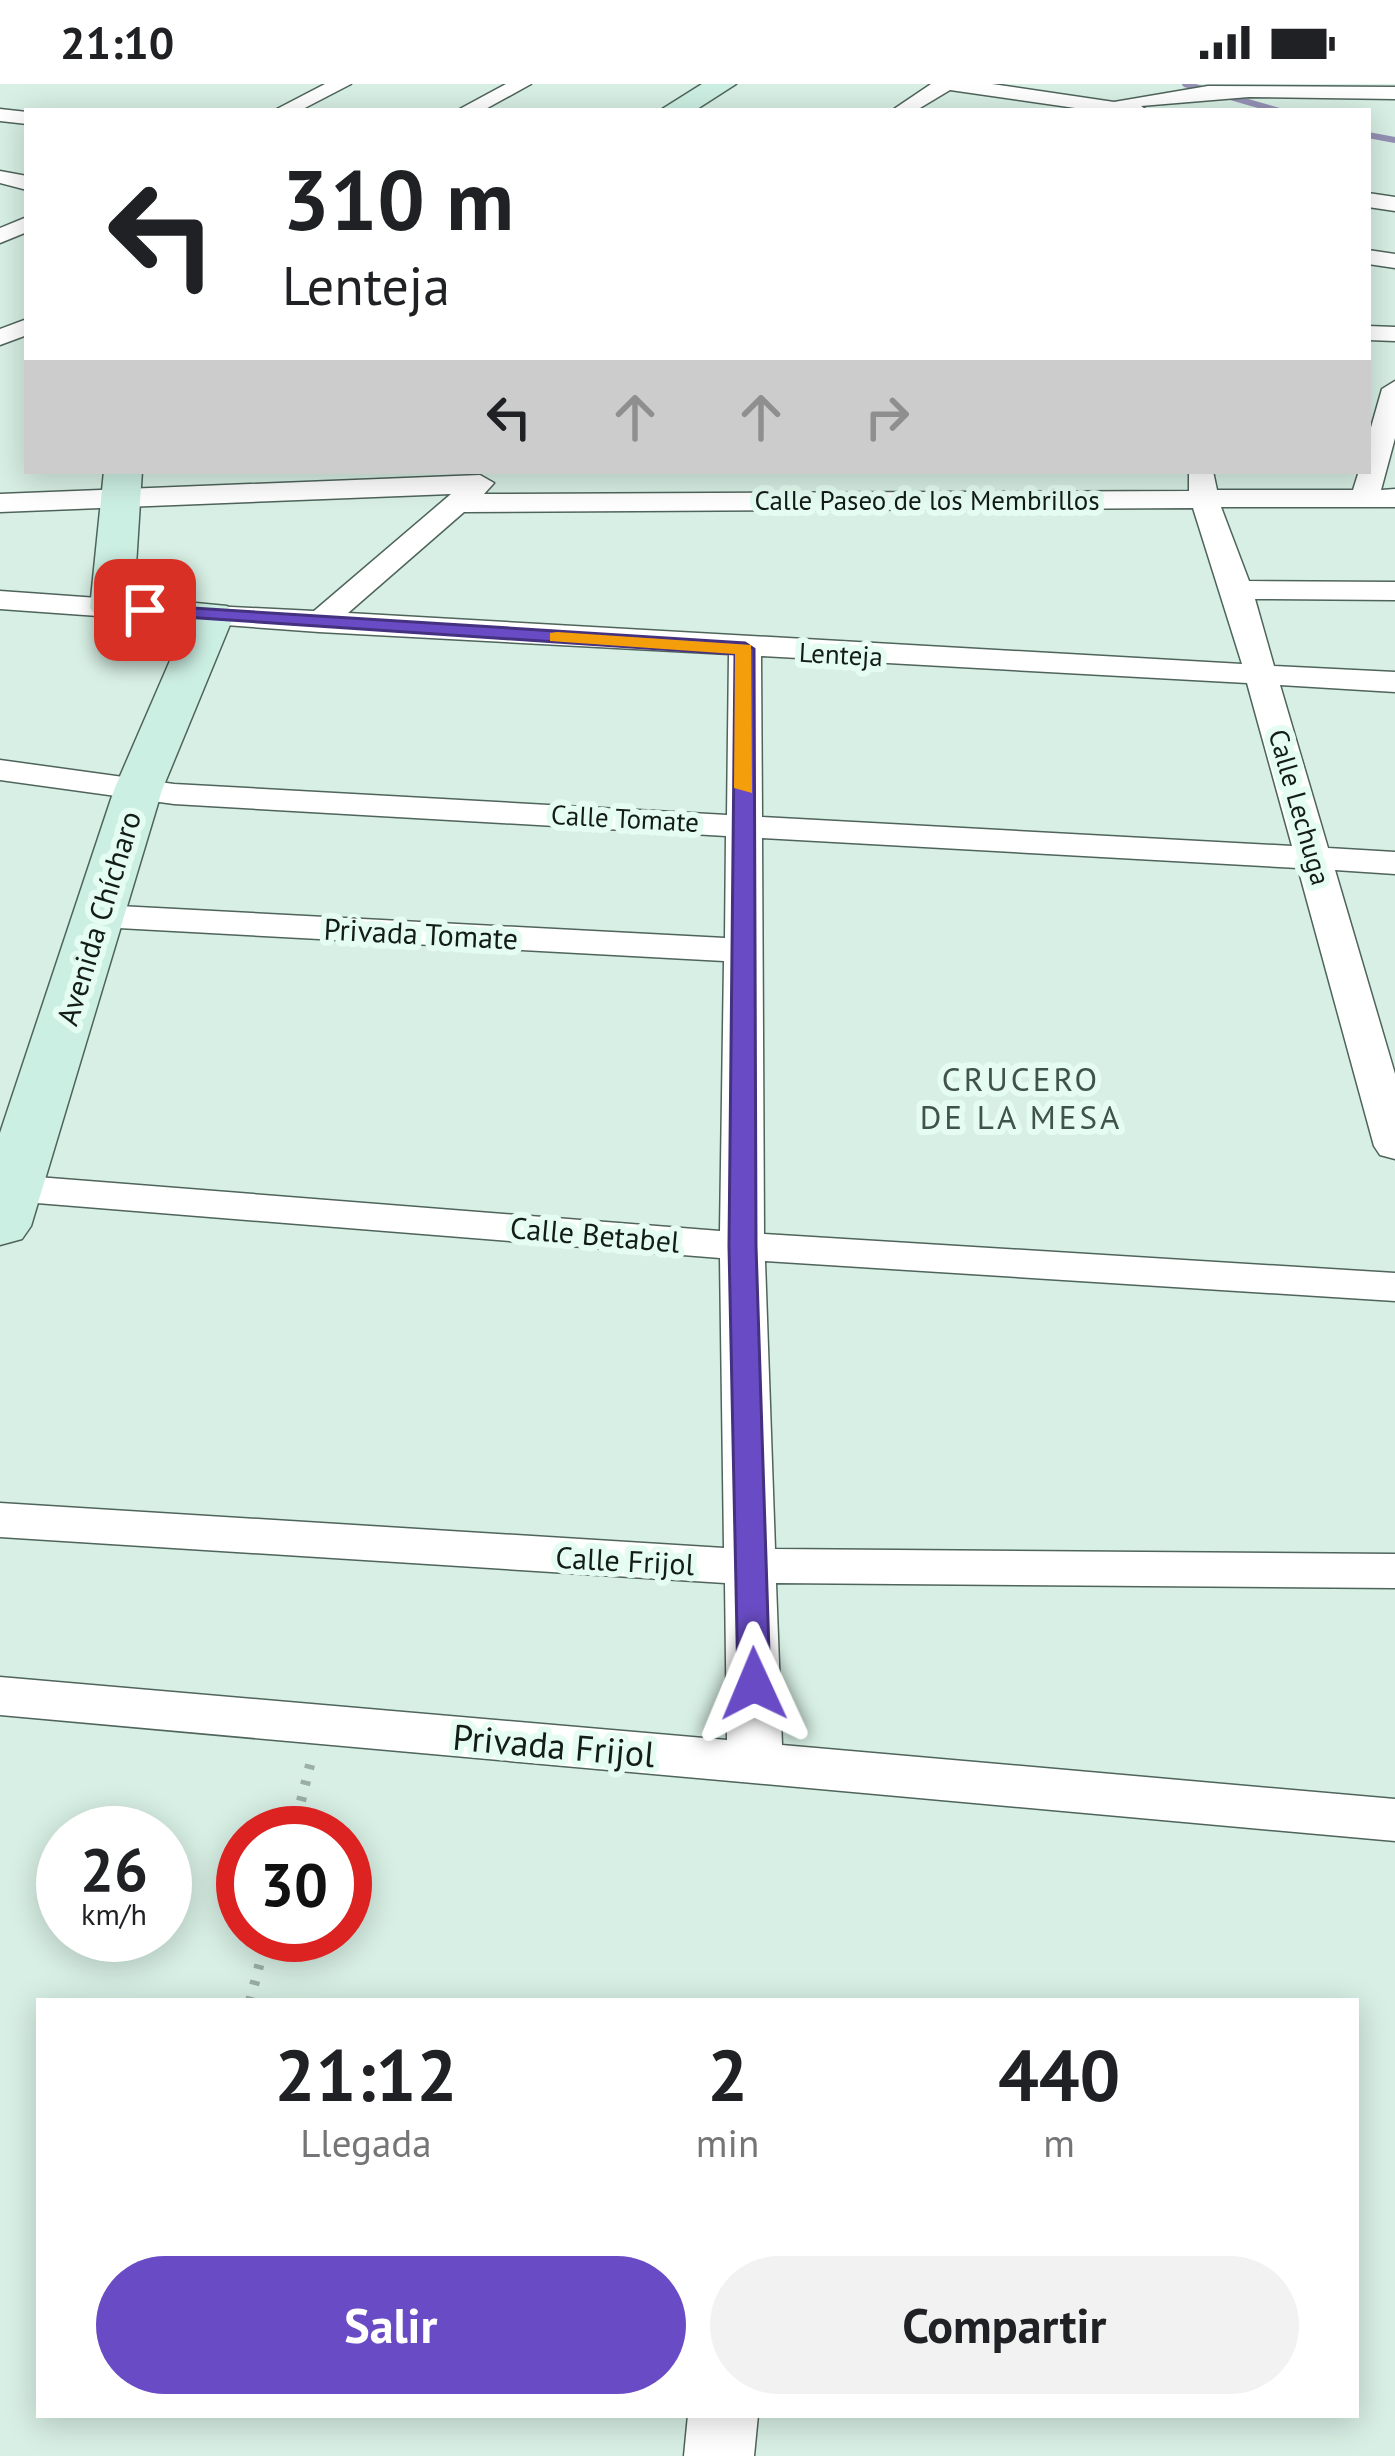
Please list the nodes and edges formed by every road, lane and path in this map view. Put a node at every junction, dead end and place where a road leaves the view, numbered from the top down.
1 (521, 84) edge
2 (722, 84) edge
3 (948, 84) edge
4 (285, 87) dead end
5 (332, 88) edge
6 (1209, 88) edge
7 (1395, 93) edge
8 (289, 108) edge
9 (472, 108) edge
10 (679, 108) edge
11 (906, 108) edge
12 (1114, 108) joint
13 (1387, 408) edge
14 (1371, 473) edge
15 (913, 474) edge
16 (1371, 474) edge
17 (364, 480) edge
18 (122, 485) edge
19 (1202, 485) edge
20 (476, 486) edge
21 (1365, 498) junction
22 (1395, 498) edge
23 (900, 500) junction
24 (0, 503) edge
25 (1237, 590) junction
26 (1395, 591) edge
27 (0, 600) edge
28 (112, 608) junction
29 (212, 615) junction
30 (319, 623) junction
31 (745, 649) junction
32 (1261, 675) junction
33 (1395, 682) edge
34 (0, 770) edge
35 (138, 790) junction
36 (745, 824) junction
37 (1316, 858) junction
38 (1395, 863) edge
39 (100, 916) junction
40 (741, 950) junction
41 (17, 1115) edge
42 (1395, 1146) edge
43 (6, 1207) edge
44 (742, 1246) junction
45 (1395, 1287) edge
46 (0, 1520) edge
47 (752, 1566) junction
48 (1395, 1571) edge
49 (0, 1696) edge
50 (319, 1724) junction
51 (755, 1763) junction
52 (299, 1806) edge
53 (1395, 1820) edge
54 (260, 1962) edge
55 (251, 1998) edge
56 (723, 2418) edge
57 (719, 2456) edge

1 - 9 street
2 - 10 street
3 - 11 street
3 - 12 street
4 - 5 street
5 - 8 street
6 - 7 street
6 - 12 street
13 - 14 street
15 - 23 street
16 - 21 street
17 - 18 street, Calle Paseo de los Membrillos
17 - 20 street, Calle Paseo de los Membrillos
18 - 24 street, Calle Paseo de los Membrillos
18 - 28 street
19 - 21 street, Calle Paseo de los Membrillos
19 - 23 street, Calle Paseo de los Membrillos
19 - 25 street, Calle Lechuga
20 - 23 street, Calle Paseo de los Membrillos
20 - 30 street
21 - 22 street, Calle Paseo de los Membrillos
25 - 26 street
25 - 32 street, Calle Lechuga
27 - 28 street, Lenteja
28 - 29 street, Lenteja
29 - 30 street, Lenteja
29 - 35 street, Avenida Chícharo
30 - 31 street, Lenteja
31 - 32 street, Lenteja
31 - 36 street
32 - 33 street, Lenteja
32 - 37 street, Calle Lechuga
34 - 35 street, Calle Tomate
35 - 36 street, Calle Tomate
35 - 39 street, Avenida Chícharo
36 - 37 street, Calle Tomate
36 - 40 street
37 - 38 street, Calle Tomate
37 - 42 street, Calle Lechuga
39 - 40 street, Privada Tomate
39 - 41 street, Avenida Chícharo
40 - 44 street
41 - 43 street, Avenida Chícharo
43 - 44 street, Calle Betabel
44 - 45 street, Calle Betabel
44 - 47 street
46 - 47 street, Calle Frijol
47 - 48 street, Calle Frijol
47 - 51 street
49 - 50 street, Privada Frijol
50 - 51 street, Privada Frijol
50 - 52 path
51 - 53 street, Privada Frijol
54 - 55 path
56 - 57 street

